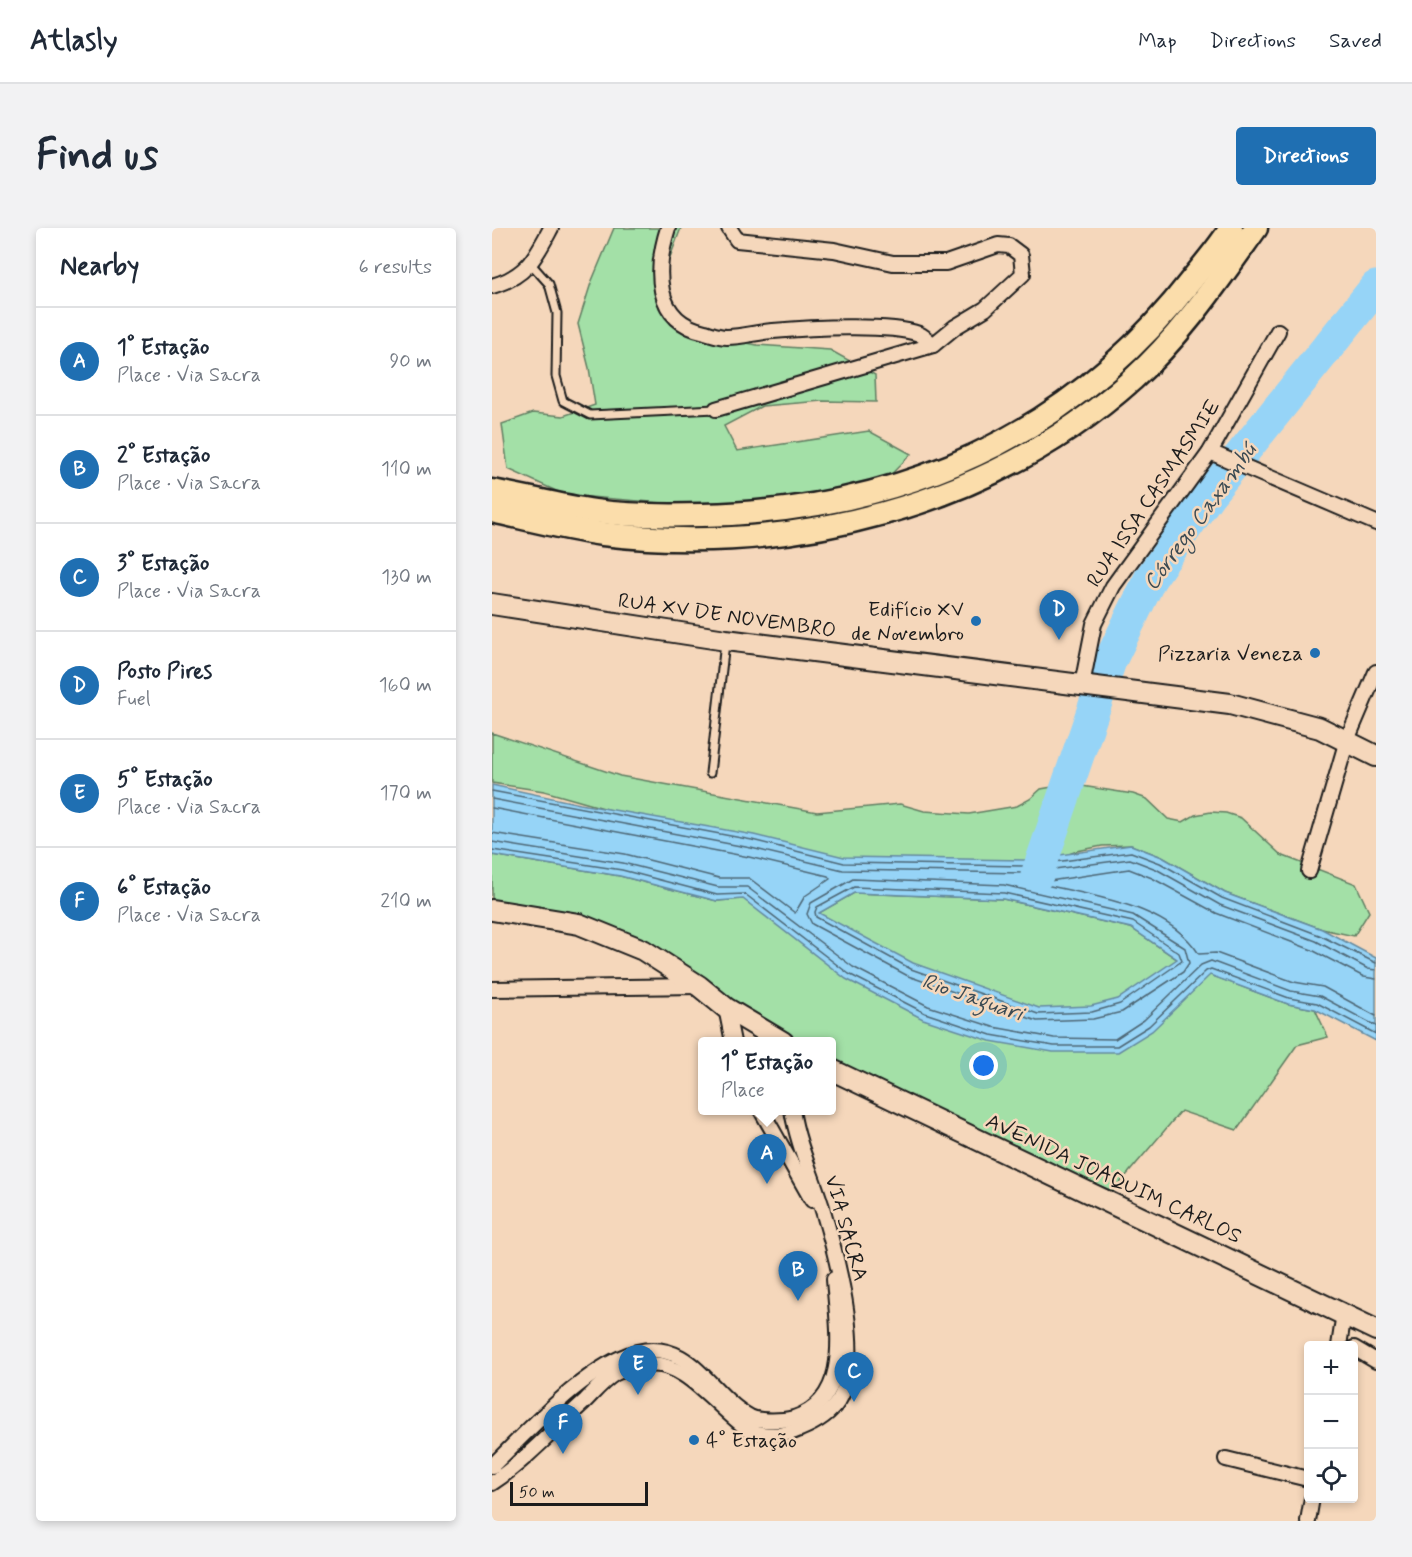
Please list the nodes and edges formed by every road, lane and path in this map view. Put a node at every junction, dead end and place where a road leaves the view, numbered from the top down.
1 (551, 228) edge
2 (668, 228) edge
3 (729, 228) edge
4 (1256, 228) edge
5 (1230, 229) edge
6 (532, 265) junction
7 (492, 286) edge
8 (1278, 331) dead end
9 (933, 345) junction
10 (716, 409) joint
11 (1215, 455) junction
12 (492, 490) edge
13 (492, 512) edge
14 (1376, 524) edge
15 (492, 604) edge
16 (726, 640) junction
17 (1376, 672) edge
18 (1085, 685) junction
19 (1347, 740) junction
20 (1376, 756) edge
21 (710, 773) dead end
22 (1310, 872) dead end
23 (492, 910) edge
24 (699, 986) junction
25 (492, 989) edge
26 (726, 1008) junction
27 (732, 1037) edge
28 (776, 1037) edge
29 (836, 1072) edge
30 (764, 1115) edge
31 (793, 1115) edge
32 (814, 1193) junction
33 (1344, 1313) junction
34 (1376, 1330) edge
35 (1342, 1341) edge
36 (1358, 1351) edge
37 (670, 1359) junction
38 (1376, 1361) edge
39 (513, 1446) junction
40 (523, 1457) junction
41 (1226, 1459) dead end
42 (492, 1466) edge
43 (1304, 1478) edge
44 (492, 1483) edge
45 (1311, 1503) edge
46 (1308, 1521) edge

1 - 6 street
2 - 9 street
3 - 9 street
4 - 13 main road
5 - 12 main road
6 - 7 street
6 - 10 lane
8 - 11 street, RUA ISSA CASMASMIE
9 - 10 street
11 - 14 street
11 - 18 street, RUA ISSA CASMASMIE
15 - 16 street, RUA XV DE NOVEMBRO
16 - 18 street, RUA XV DE NOVEMBRO
16 - 21 lane
17 - 19 street
18 - 19 street, RUA XV DE NOVEMBRO
19 - 20 street, RUA XV DE NOVEMBRO
19 - 22 street
23 - 24 street
24 - 25 street
24 - 26 street
26 - 27 street
26 - 28 street
29 - 33 street, AVENIDA JOAQUIM CARLOS
30 - 32 street, VIA SACRA
31 - 32 street, VIA SACRA
32 - 37 street, VIA SACRA
33 - 34 street, AVENIDA JOAQUIM CARLOS
33 - 35 street
36 - 38 street
37 - 39 street, VIA SACRA
37 - 40 street
39 - 40 street
39 - 42 street, VIA SACRA
40 - 44 street
41 - 43 street
45 - 46 street

